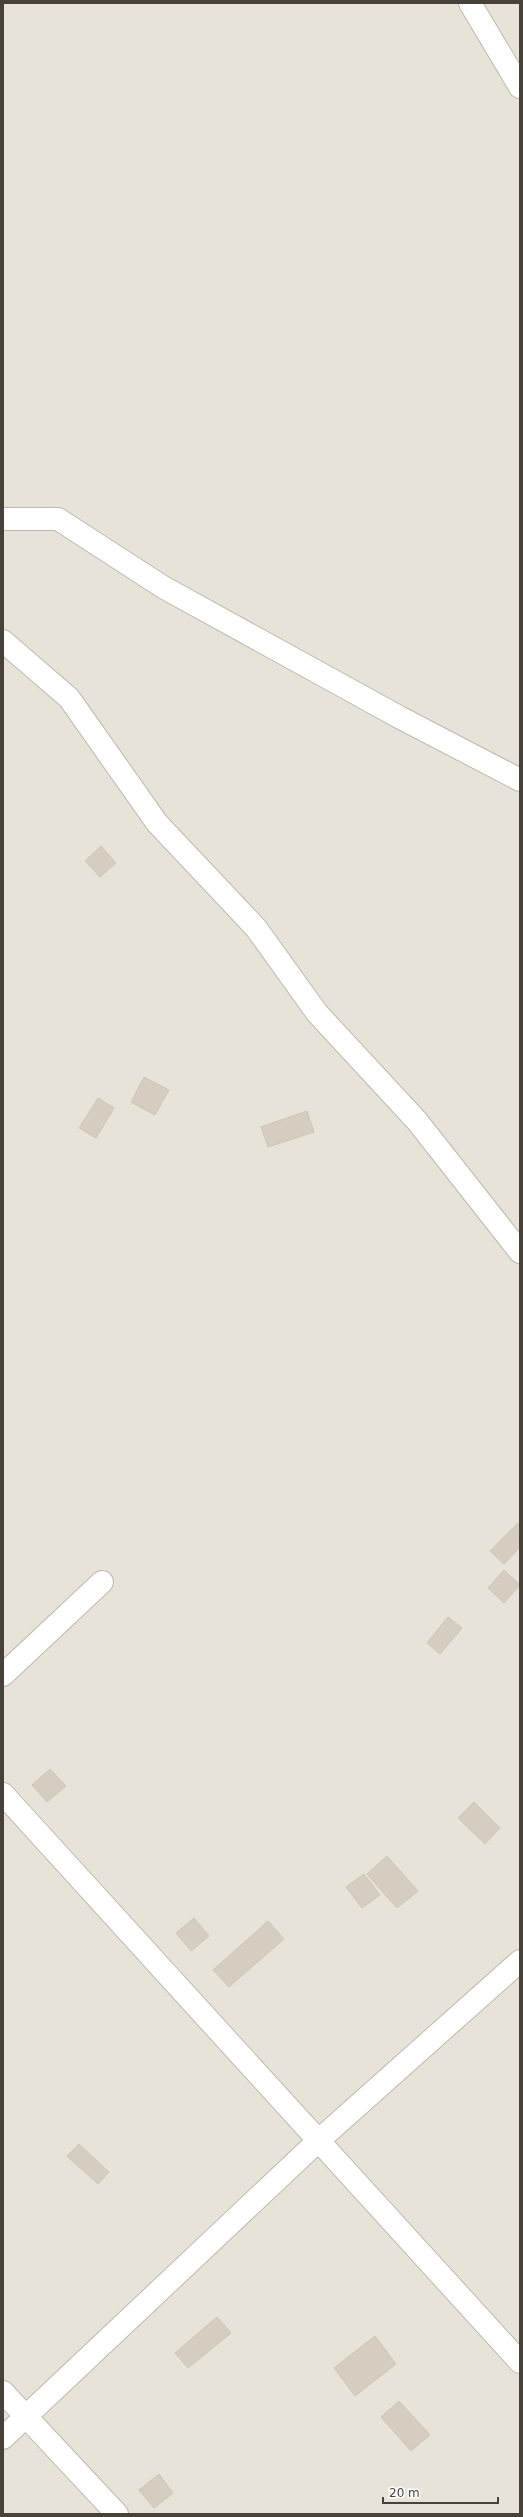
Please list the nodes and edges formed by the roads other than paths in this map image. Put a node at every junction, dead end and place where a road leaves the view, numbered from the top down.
1 (470, 3) edge
2 (520, 87) edge
3 (3, 519) edge
4 (3, 641) edge
5 (520, 780) edge
6 (520, 1252) edge
7 (102, 1582) dead end
8 (3, 1675) edge
9 (3, 1794) edge
10 (520, 1961) edge
11 (318, 2141) junction
12 (520, 2362) edge
13 (3, 2392) edge
14 (27, 2417) junction
15 (3, 2438) edge
16 (117, 2514) edge

1 - 2 street
3 - 5 street
4 - 6 street
7 - 8 street
9 - 11 street
10 - 11 street
11 - 12 street
11 - 14 street
13 - 14 street
14 - 15 street
14 - 16 street

